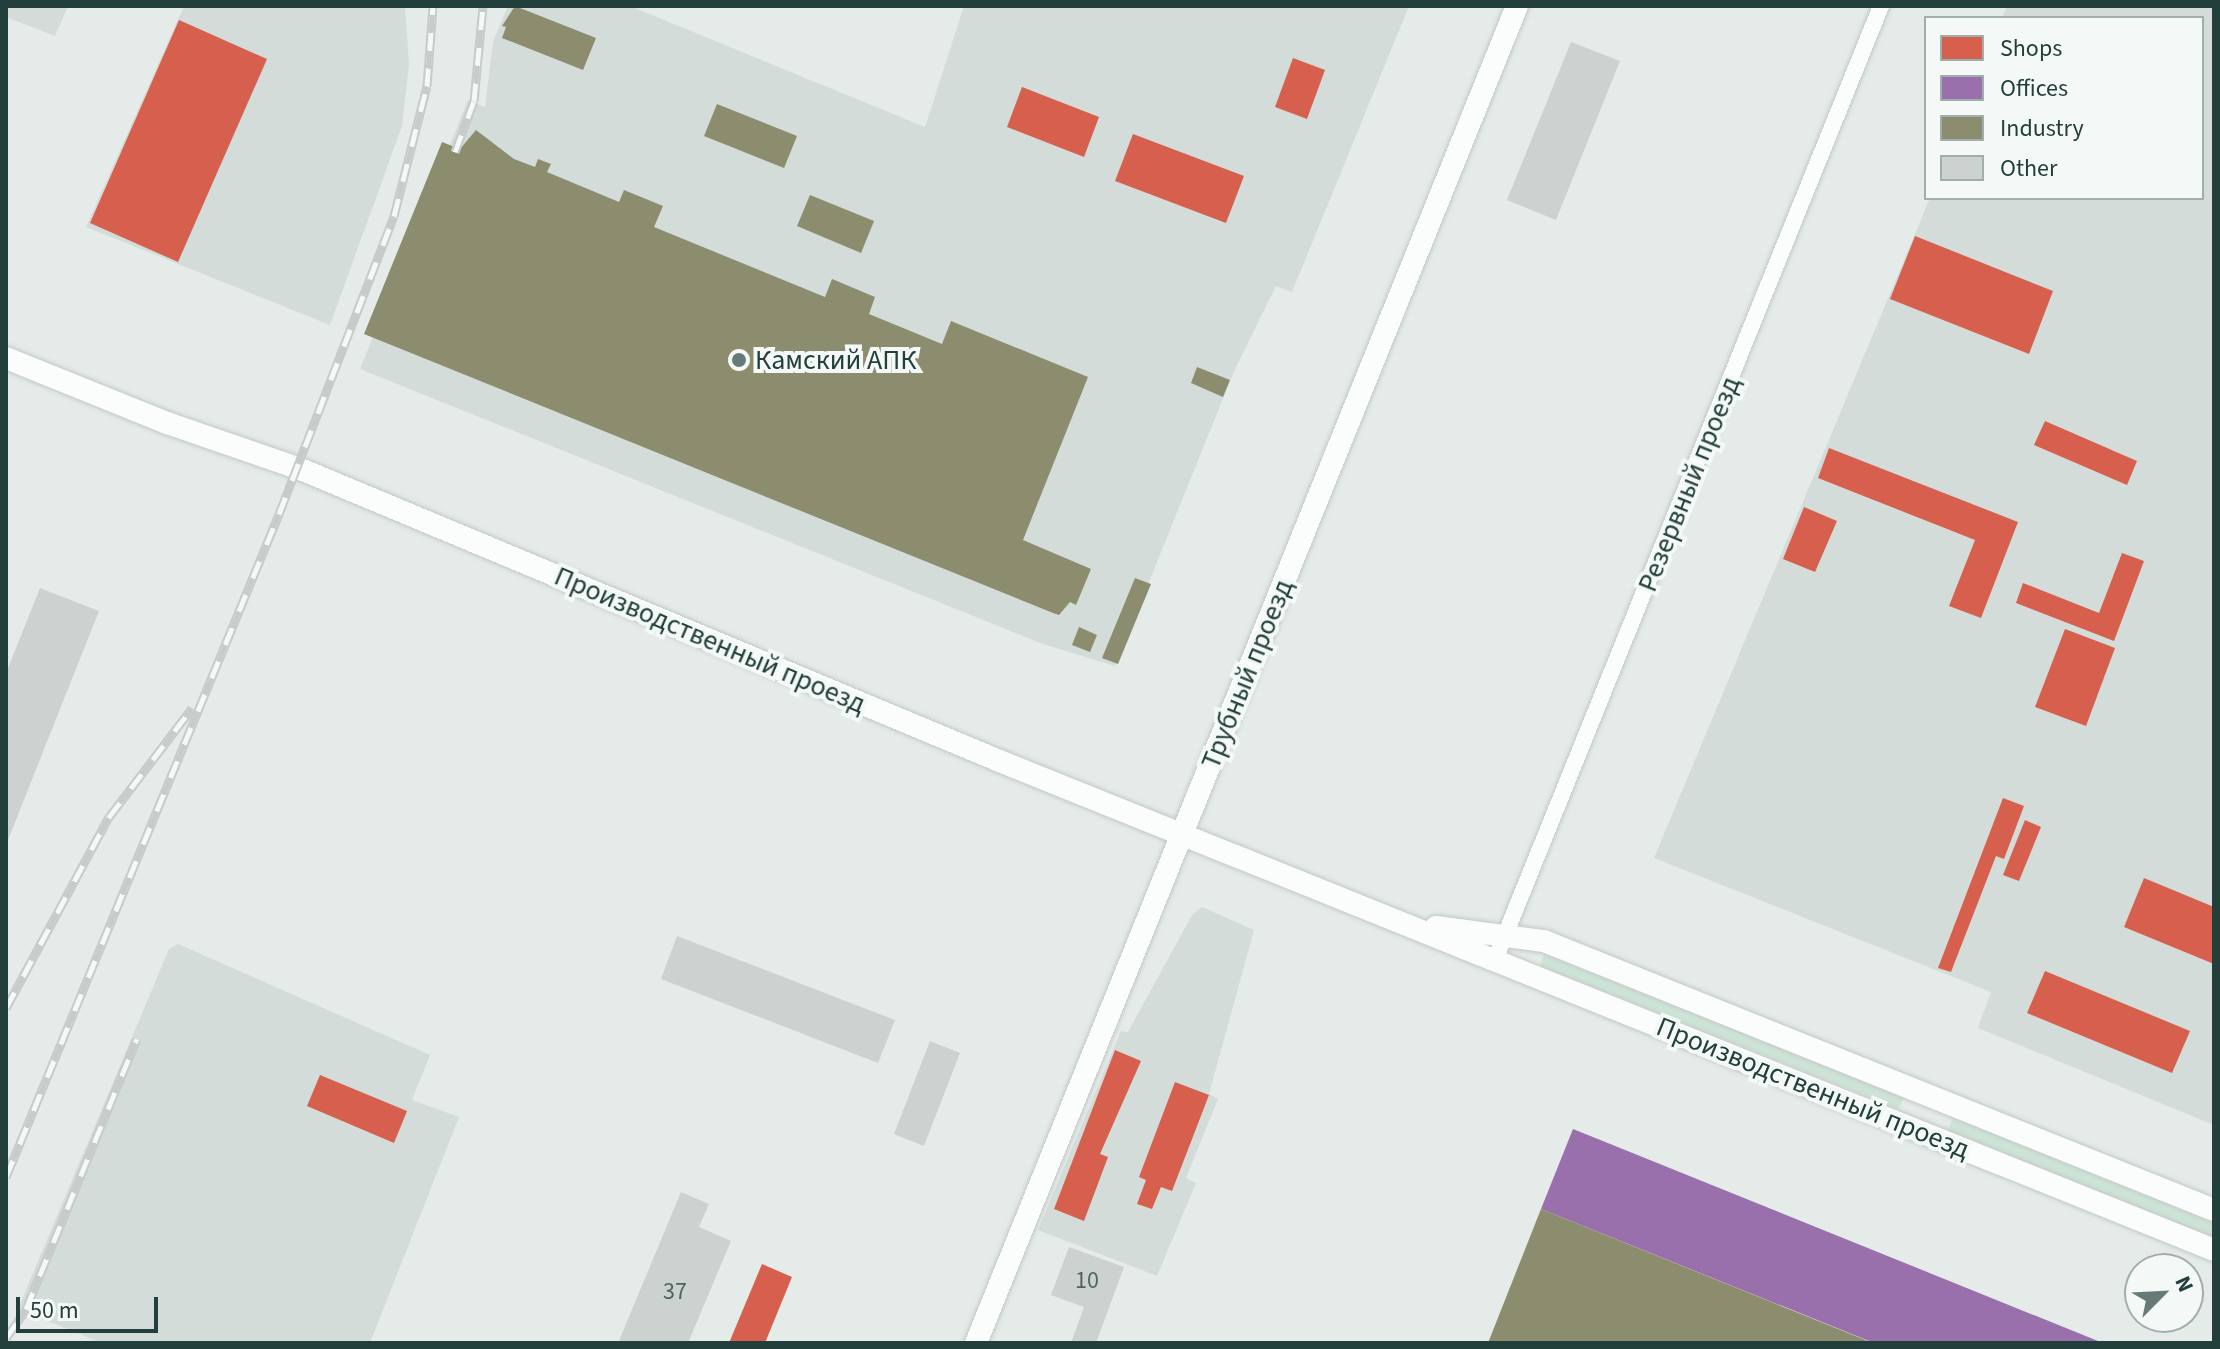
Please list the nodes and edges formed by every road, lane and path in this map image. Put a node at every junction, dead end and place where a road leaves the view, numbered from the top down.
1 (1517, 6) edge
2 (1881, 6) edge
3 (6, 358) edge
4 (1183, 832) junction
5 (1412, 925) junction
6 (1505, 936) junction
7 (1495, 960) junction
8 (1932, 1098) junction
9 (1920, 1131) junction
10 (2214, 1210) edge
11 (2214, 1250) edge
12 (976, 1343) edge

1 - 4 street, Трубный проезд
2 - 6 street, Резервный проезд
3 - 4 street, Производственный проезд
4 - 5 street, Производственный проезд
4 - 12 street, Трубный проезд
5 - 6 street, Производственный проезд
5 - 7 street, Производственный проезд
6 - 7 street, Резервный проезд
6 - 8 street, Производственный проезд
7 - 9 street, Производственный проезд
8 - 9 street
8 - 10 street, Производственный проезд
9 - 11 street, Производственный проезд

